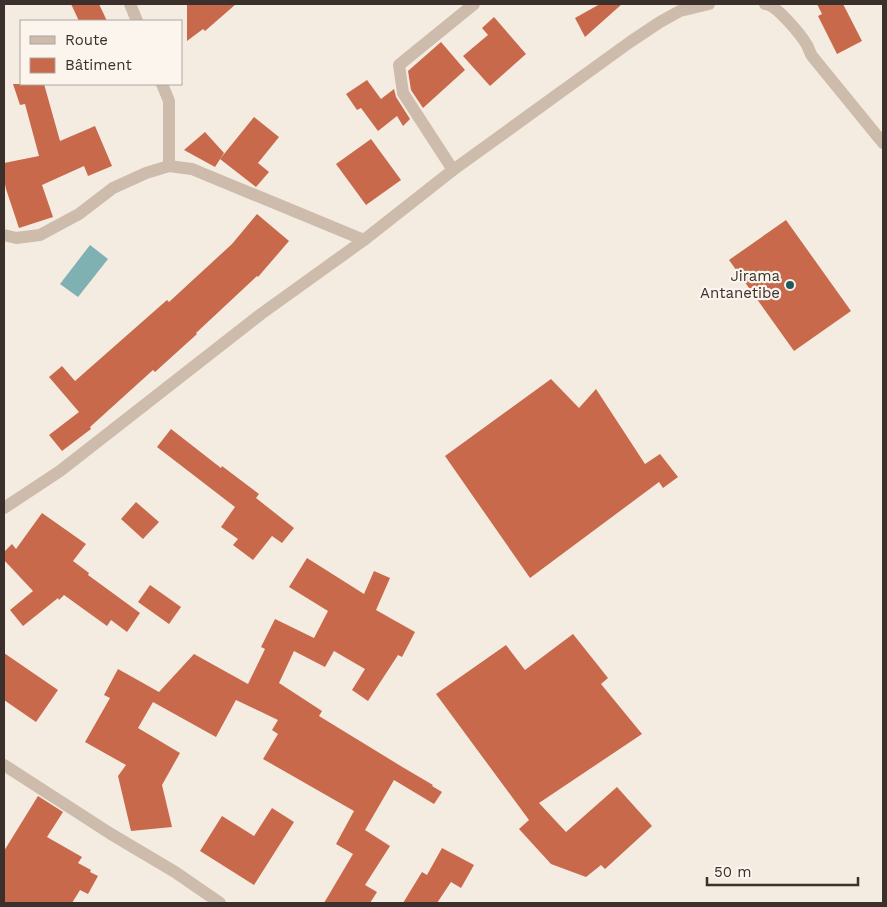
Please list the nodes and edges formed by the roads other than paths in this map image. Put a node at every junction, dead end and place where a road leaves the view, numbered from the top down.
1 (130, 4) edge
2 (474, 4) edge
3 (709, 4) edge
4 (765, 4) edge
5 (770, 4) edge
6 (137, 20) edge
7 (162, 85) edge
8 (883, 143) edge
9 (169, 166) junction
10 (453, 170) junction
11 (4, 235) edge
12 (364, 240) junction
13 (4, 508) edge
14 (4, 765) edge
15 (220, 903) edge

1 - 6 street
2 - 10 street
3 - 10 street
4 - 5 street
5 - 8 street
7 - 9 street
9 - 11 street
9 - 12 street
10 - 12 street
12 - 13 street
14 - 15 street

